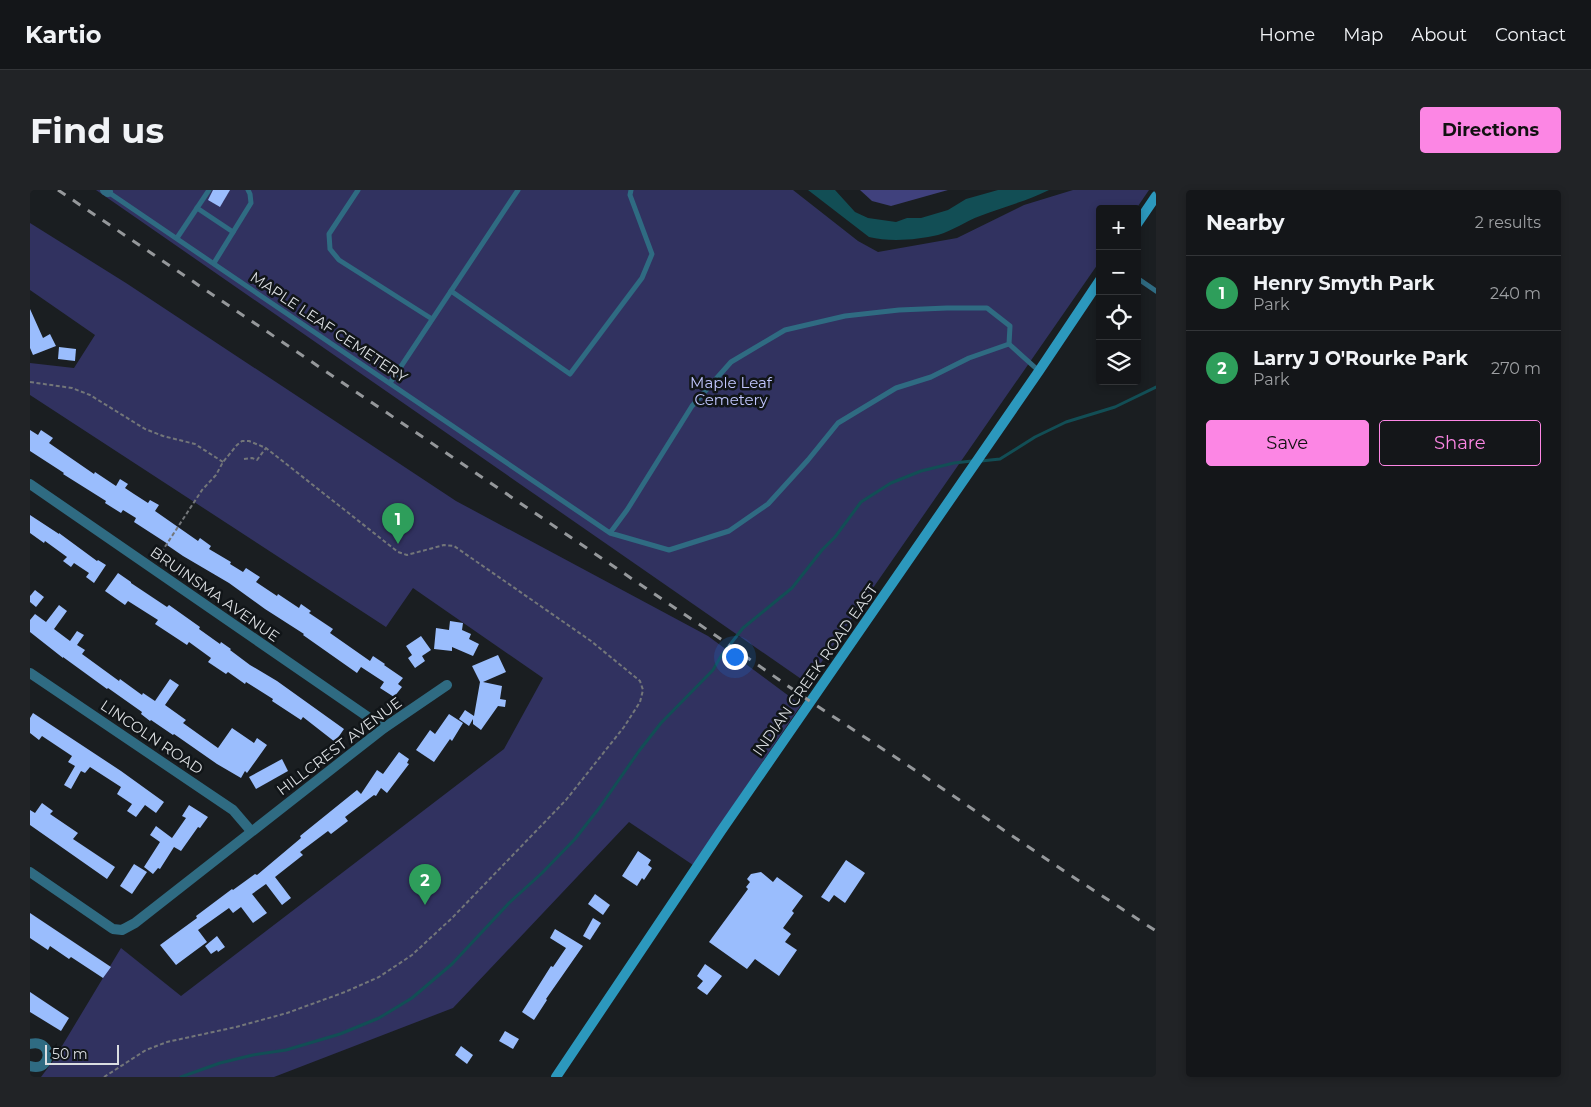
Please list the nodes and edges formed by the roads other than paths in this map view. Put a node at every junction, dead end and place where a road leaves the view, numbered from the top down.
1 (209, 190) edge
2 (248, 190) edge
3 (358, 190) edge
4 (518, 190) edge
5 (631, 190) edge
6 (107, 191) edge
7 (1156, 196) edge
8 (197, 208) junction
9 (1141, 218) edge
10 (233, 232) junction
11 (177, 238) junction
12 (214, 263) junction
13 (1141, 281) edge
14 (1096, 286) edge
15 (451, 291) junction
16 (1156, 291) edge
17 (432, 319) junction
18 (1009, 344) junction
19 (1039, 371) junction
20 (390, 383) junction
21 (30, 484) edge
22 (610, 533) junction
23 (30, 673) edge
24 (447, 685) dead end
25 (384, 728) junction
26 (251, 832) junction
27 (30, 872) edge
28 (30, 1044) edge
29 (30, 1066) edge
30 (556, 1077) edge

1 - 8 lane
2 - 10 lane
3 - 17 lane
4 - 15 lane
5 - 15 lane
6 - 11 lane, MAPLE LEAF CEMETERY
7 - 9 main road
8 - 10 lane
8 - 11 lane
10 - 12 lane
11 - 12 lane, MAPLE LEAF CEMETERY
12 - 20 lane, MAPLE LEAF CEMETERY
13 - 16 lane
14 - 19 main road, INDIAN CREEK ROAD EAST
15 - 17 lane
17 - 20 lane
18 - 19 lane
18 - 22 lane, MAPLE LEAF CEMETERY
18 - 22 lane
19 - 30 main road, INDIAN CREEK ROAD EAST
20 - 22 lane, MAPLE LEAF CEMETERY
21 - 25 street, BRUINSMA AVENUE
23 - 26 street, LINCOLN ROAD
24 - 25 street, HILLCREST AVENUE
25 - 26 street, HILLCREST AVENUE
26 - 27 street, HILLCREST AVENUE
28 - 29 street

